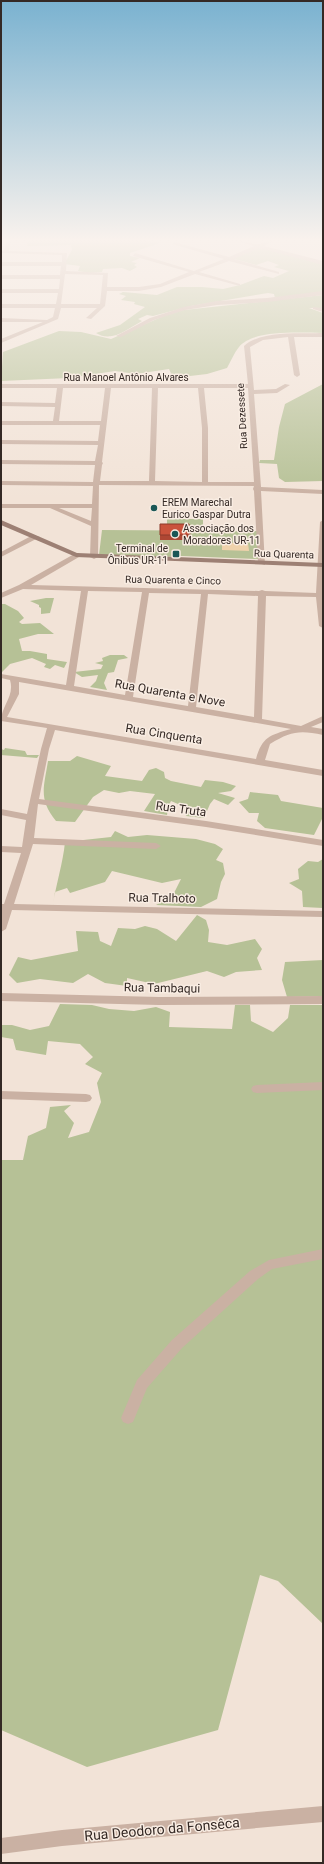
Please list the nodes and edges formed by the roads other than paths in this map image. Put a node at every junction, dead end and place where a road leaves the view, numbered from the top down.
1 (38, 326) edge
2 (138, 326) edge
3 (1, 335) edge
4 (323, 335) edge
5 (12, 336) junction
6 (119, 336) dead end
7 (291, 336) junction
8 (1, 341) edge
9 (297, 375) dead end
10 (287, 385) dead end
11 (1, 386) edge
12 (60, 386) junction
13 (108, 386) junction
14 (155, 386) junction
15 (201, 386) junction
16 (251, 389) junction
17 (1, 404) edge
18 (58, 405) junction
19 (1, 423) edge
20 (56, 423) junction
21 (104, 423) junction
22 (1, 442) edge
23 (101, 443) junction
24 (1, 462) edge
25 (100, 463) junction
26 (1, 483) edge
27 (96, 483) junction
28 (152, 483) junction
29 (205, 484) junction
30 (256, 487) junction
31 (323, 492) edge
32 (1, 506) edge
33 (48, 506) junction
34 (95, 506) junction
35 (1, 522) edge
36 (323, 522) edge
37 (96, 524) junction
38 (36, 537) junction
39 (1, 555) edge
40 (76, 555) junction
41 (94, 557) junction
42 (262, 563) junction
43 (322, 565) edge
44 (22, 587) junction
45 (85, 588) junction
46 (146, 590) junction
47 (205, 591) junction
48 (262, 592) junction
49 (322, 595) edge
50 (1, 596) edge
51 (323, 625) edge
52 (1, 676) edge
53 (14, 679) junction
54 (69, 689) junction
55 (129, 698) junction
56 (192, 709) junction
57 (2, 718) edge
58 (323, 719) edge
59 (258, 720) junction
60 (52, 727) junction
61 (303, 728) junction
62 (323, 732) edge
63 (260, 761) junction
64 (323, 773) edge
65 (35, 801) junction
66 (1, 812) edge
67 (31, 818) junction
68 (323, 843) edge
69 (28, 845) junction
70 (156, 846) dead end
71 (1, 849) edge
72 (4, 908) edge
73 (323, 914) edge
74 (1, 929) edge
75 (1, 997) edge
76 (323, 1000) edge
77 (323, 1086) edge
78 (257, 1089) dead end
79 (1, 1095) edge
80 (86, 1098) dead end
81 (323, 1254) edge
82 (128, 1418) dead end
83 (323, 1814) edge
84 (1, 1846) edge

1 - 5 street
2 - 6 street
3 - 5 street
4 - 7 street, Rua Dezessete
5 - 8 street
7 - 9 street
7 - 16 street, Rua Dezessete
10 - 16 street, Rua Manoel Antônio Alvares
11 - 12 street, Rua Manoel Antônio Alvares
12 - 13 street, Rua Manoel Antônio Alvares
12 - 18 street
13 - 14 street, Rua Manoel Antônio Alvares
13 - 21 street
14 - 15 street, Rua Manoel Antônio Alvares
14 - 28 street
15 - 16 street, Rua Manoel Antônio Alvares
15 - 29 street
16 - 30 street, Rua Dezessete
17 - 18 street
18 - 20 street
19 - 20 street
20 - 21 street
21 - 23 street
22 - 23 street
23 - 25 street
24 - 25 street
25 - 27 street
26 - 27 street
27 - 28 street
27 - 34 street
28 - 29 street
29 - 30 street
30 - 31 street
30 - 42 street, Rua Dezessete
32 - 33 street
33 - 34 street
33 - 37 street
34 - 37 street
35 - 38 street, Rua Quarenta
36 - 43 street
37 - 41 street
38 - 39 street
38 - 40 street, Rua Quarenta
40 - 41 street, Rua Quarenta
40 - 44 street
41 - 42 street, Rua Quarenta
42 - 43 street, Rua Quarenta
43 - 49 street
44 - 45 street, Rua Quarenta e Cinco
44 - 50 street
45 - 46 street, Rua Quarenta e Cinco
45 - 54 street
46 - 47 street, Rua Quarenta e Cinco
46 - 55 street
47 - 48 street, Rua Quarenta e Cinco
47 - 56 street
48 - 49 street, Rua Quarenta e Cinco
48 - 59 street
49 - 51 street
52 - 53 street, Rua Quarenta e Nove
53 - 54 street, Rua Quarenta e Nove
53 - 57 street
54 - 55 street, Rua Quarenta e Nove
55 - 56 street, Rua Quarenta e Nove
56 - 59 street, Rua Quarenta e Nove
57 - 60 street, Rua Cinquenta
58 - 61 street
59 - 61 street, Rua Quarenta e Nove
60 - 63 street, Rua Cinquenta
60 - 65 street
61 - 62 street, Rua Quarenta e Nove
61 - 63 street
63 - 64 street, Rua Cinquenta
65 - 67 street
65 - 68 street, Rua Truta
66 - 67 street
67 - 69 street
69 - 70 street
69 - 71 street
69 - 72 street
72 - 73 street, Rua Tralhoto
72 - 74 street
75 - 76 street, Rua Tambaqui
77 - 78 street
79 - 80 street
81 - 82 street
83 - 84 street, Rua Deodoro da Fonsêca

